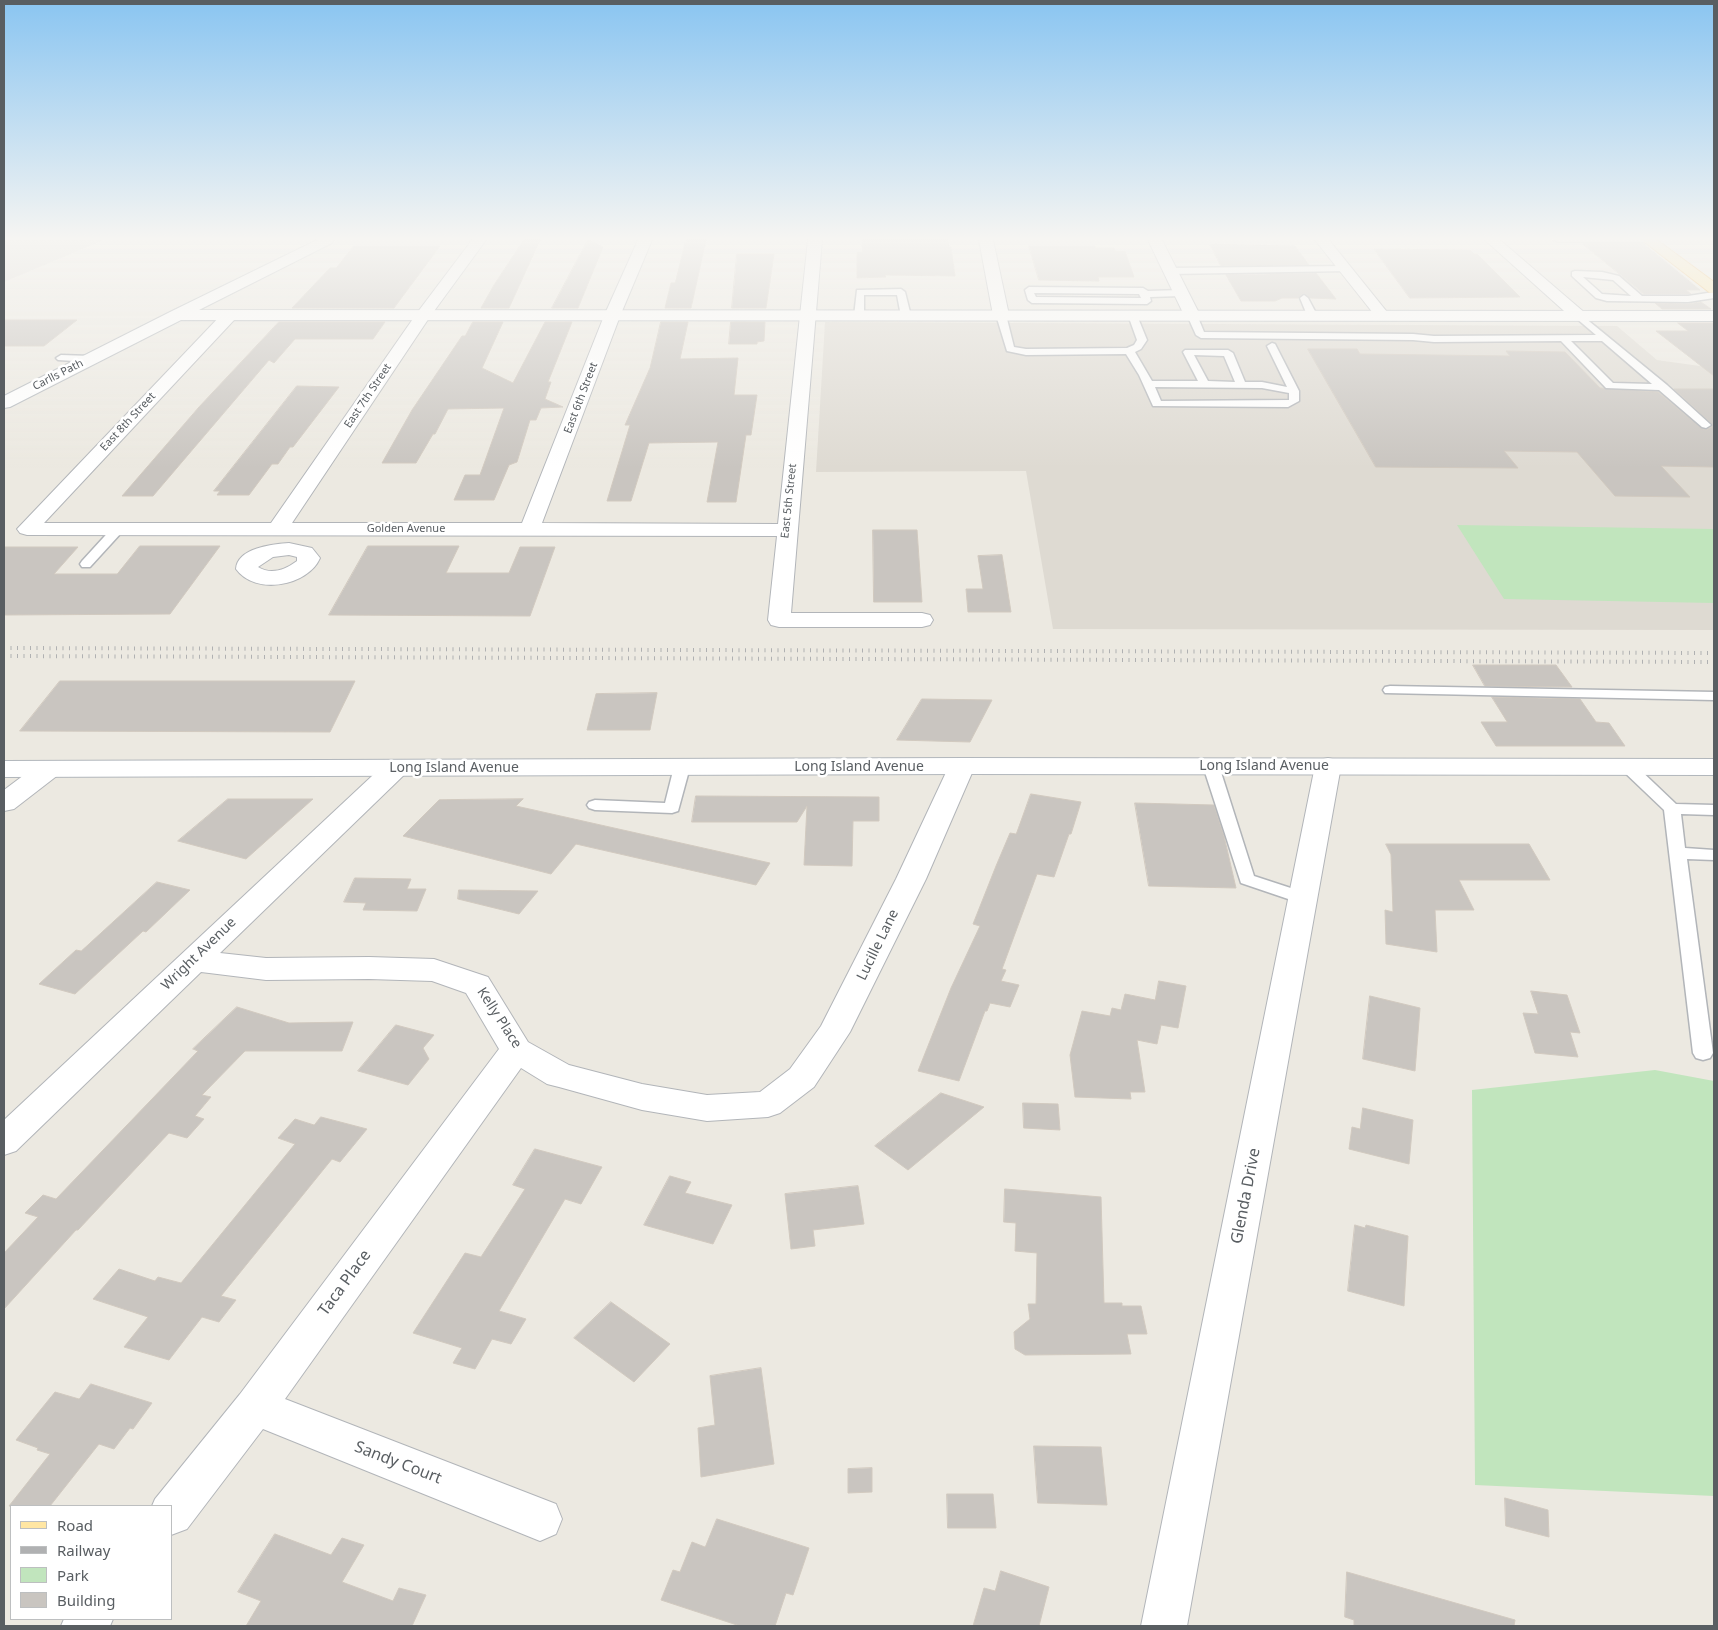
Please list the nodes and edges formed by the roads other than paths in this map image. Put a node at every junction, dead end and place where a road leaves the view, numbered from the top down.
1 (173, 316) edge
2 (229, 316) edge
3 (423, 316) edge
4 (612, 316) edge
5 (807, 316) edge
6 (1001, 316) edge
7 (1133, 316) edge
8 (1192, 316) edge
9 (1579, 316) edge
10 (1563, 338) junction
11 (1605, 338) junction
12 (1272, 346) dead end
13 (1129, 351) junction
14 (60, 358) dead end
15 (91, 358) junction
16 (1148, 384) junction
17 (1204, 384) junction
18 (1241, 384) junction
19 (1663, 387) junction
20 (1294, 391) junction
21 (4, 403) edge
22 (1706, 425) dead end
23 (27, 529) joint
24 (118, 529) junction
25 (530, 529) junction
26 (277, 530) junction
27 (302, 530) junction
28 (786, 530) junction
29 (289, 549) dead end
30 (86, 564) dead end
31 (922, 620) dead end
32 (1390, 690) dead end
33 (1714, 696) edge
34 (962, 766) junction
35 (1211, 766) junction
36 (1328, 766) junction
37 (682, 767) junction
38 (1628, 767) junction
39 (1714, 767) edge
40 (396, 768) junction
41 (4, 769) edge
42 (49, 769) junction
43 (4, 803) edge
44 (595, 805) dead end
45 (1672, 809) junction
46 (1714, 810) edge
47 (1678, 853) junction
48 (1714, 855) edge
49 (1303, 898) junction
50 (193, 960) junction
51 (516, 1050) junction
52 (1703, 1054) dead end
53 (768, 1104) joint
54 (4, 1141) edge
55 (255, 1407) junction
56 (172, 1513) edge
57 (540, 1519) dead end
58 (1164, 1626) edge

1 - 15 street, Carlls Path
2 - 23 street, East 8th Street
3 - 26 street, East 7th Street
4 - 25 street, East 6th Street
5 - 28 street, East 5th Street
6 - 13 lane
7 - 13 lane
8 - 10 lane
9 - 11 lane
10 - 11 lane
10 - 19 lane
11 - 19 lane
12 - 20 lane
13 - 16 lane
14 - 15 lane
15 - 21 street, Carlls Path
16 - 17 lane
16 - 20 lane
17 - 18 lane
17 - 18 lane
18 - 20 lane
19 - 22 lane
23 - 24 street, Golden Avenue
24 - 26 street, Golden Avenue
24 - 30 lane
25 - 27 street, Golden Avenue
25 - 28 street, Golden Avenue
26 - 27 street, Golden Avenue
27 - 29 street
28 - 31 street, East 5th Street
32 - 33 lane
34 - 35 street, Long Island Avenue
34 - 37 street, Long Island Avenue
34 - 53 street, Lucille Lane
35 - 36 street, Long Island Avenue
35 - 49 lane
36 - 38 street, Long Island Avenue
36 - 49 street, Glenda Drive
37 - 40 street, Long Island Avenue
37 - 44 lane
38 - 39 street, Long Island Avenue
38 - 45 lane
40 - 42 street, Long Island Avenue
40 - 50 street, Wright Avenue
41 - 42 street, Long Island Avenue
42 - 43 street
45 - 46 lane
45 - 47 lane
47 - 48 lane
47 - 52 lane
49 - 58 street, Glenda Drive
50 - 51 street, Kelly Place
50 - 54 street, Wright Avenue
51 - 53 street, Kelly Place
51 - 55 street, Taca Place
55 - 56 street, Taca Place
55 - 57 street, Sandy Court

